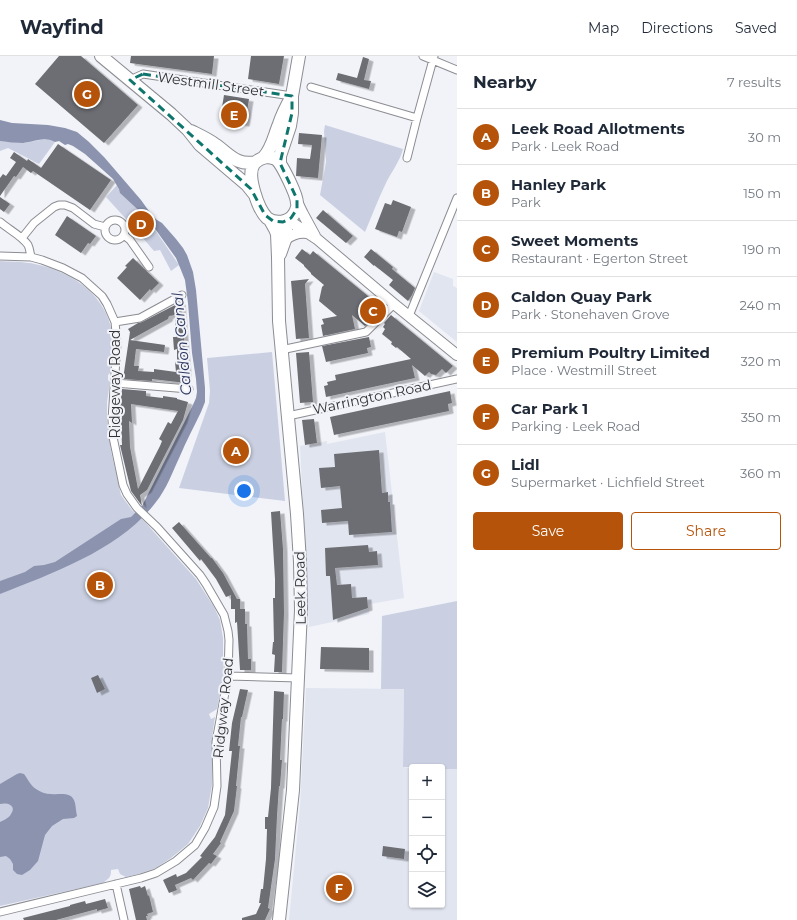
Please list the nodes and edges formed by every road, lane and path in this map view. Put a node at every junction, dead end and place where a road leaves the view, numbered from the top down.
1 (101, 56) edge
2 (299, 56) edge
3 (423, 56) edge
4 (433, 58) edge
5 (457, 70) edge
6 (130, 80) junction
7 (321, 80) dead end
8 (292, 96) junction
9 (417, 118) junction
10 (188, 130) junction
11 (407, 158) dead end
12 (259, 160) junction
13 (280, 163) junction
14 (255, 195) junction
15 (457, 198) edge
16 (297, 202) junction
17 (270, 220) junction
18 (288, 220) junction
19 (0, 222) edge
20 (105, 227) junction
21 (308, 233) junction
22 (124, 234) junction
23 (22, 238) junction
24 (318, 239) junction
25 (285, 240) junction
26 (0, 256) edge
27 (278, 257) junction
28 (31, 258) junction
29 (149, 267) dead end
30 (182, 295) dead end
31 (394, 304) junction
32 (409, 316) junction
33 (115, 322) junction
34 (281, 350) junction
35 (457, 355) edge
36 (457, 379) edge
37 (115, 383) junction
38 (190, 389) dead end
39 (288, 416) junction
40 (154, 524) joint
41 (228, 676) junction
42 (298, 678) junction
43 (116, 884) junction
44 (0, 912) edge
45 (124, 920) edge
46 (279, 920) edge

1 - 6 highway
2 - 8 highway
3 - 4 street
4 - 5 street
4 - 9 street
6 - 8 street, Westmill Street
6 - 10 highway
7 - 9 street
8 - 12 highway
8 - 13 highway
9 - 11 street
10 - 12 highway
10 - 14 highway
12 - 13 highway
12 - 14 highway
13 - 16 highway
14 - 17 highway
15 - 32 street
16 - 18 highway
16 - 24 main road
17 - 18 highway
17 - 27 highway, Leek Road
18 - 21 main road
18 - 25 highway, Leek Road
19 - 23 street
20 - 22 street
20 - 22 street
20 - 23 street
21 - 24 main road
21 - 25 main road
22 - 29 street
23 - 28 street
24 - 31 main road
25 - 27 highway, Leek Road
26 - 28 street, Ridgeway Road
27 - 34 highway, Leek Road
28 - 33 street, Ridgeway Road
30 - 33 street
31 - 32 main road
31 - 34 street
32 - 35 main road
33 - 37 street, Ridgeway Road
34 - 39 highway, Leek Road
36 - 39 street, Warrington Road
37 - 38 street
37 - 40 street, Ridgeway Road
39 - 42 highway, Leek Road
40 - 41 street, Ridgway Road
41 - 42 street
41 - 43 street, Ridgway Road
42 - 46 highway, Leek Road
43 - 44 street, Ridgway Road
43 - 45 street

